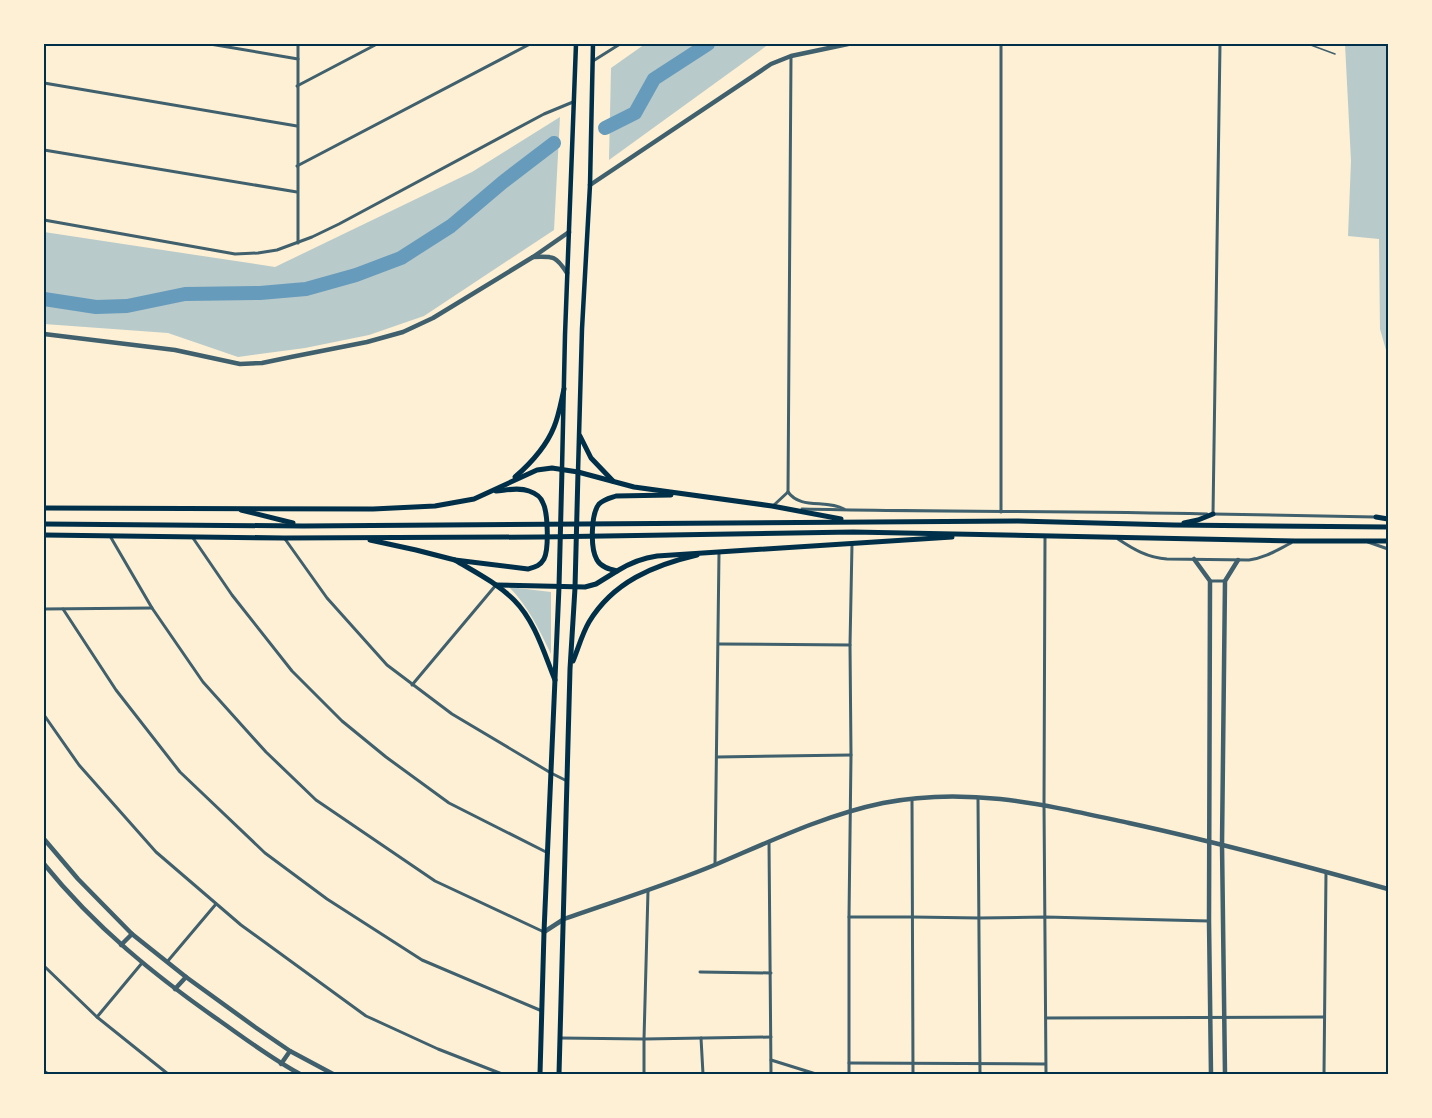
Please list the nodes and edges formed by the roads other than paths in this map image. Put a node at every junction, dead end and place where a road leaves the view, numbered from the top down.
1 (210, 44) edge
2 (298, 44) edge
3 (377, 44) edge
4 (530, 44) edge
5 (576, 44) edge
6 (593, 44) edge
7 (620, 44) edge
8 (848, 44) edge
9 (1002, 44) edge
10 (1220, 44) edge
11 (1308, 44) edge
12 (1335, 54) dead end
13 (790, 56) junction
14 (298, 59) junction
15 (593, 61) junction
16 (44, 83) edge
17 (297, 86) junction
18 (574, 101) junction
19 (297, 126) junction
20 (44, 150) edge
21 (297, 166) junction
22 (590, 185) junction
23 (297, 192) junction
24 (44, 220) edge
25 (569, 232) junction
26 (298, 243) junction
27 (533, 257) junction
28 (568, 274) junction
29 (44, 334) edge
30 (564, 389) junction
31 (580, 436) junction
32 (562, 469) junction
33 (578, 472) junction
34 (614, 483) junction
35 (505, 485) junction
36 (491, 492) junction
37 (788, 492) junction
38 (687, 494) junction
39 (772, 506) junction
40 (44, 508) edge
41 (231, 508) junction
42 (787, 510) junction
43 (846, 510) junction
44 (1001, 512) junction
45 (1213, 514) junction
46 (1376, 517) joint
47 (1389, 518) edge
48 (854, 521) junction
49 (44, 524) edge
50 (1174, 525) junction
51 (303, 526) junction
52 (1389, 527) edge
53 (44, 535) edge
54 (110, 535) junction
55 (984, 535) junction
56 (192, 536) junction
57 (1045, 536) junction
58 (284, 537) junction
59 (358, 537) junction
60 (1113, 537) junction
61 (1295, 541) junction
62 (1364, 541) junction
63 (1389, 541) edge
64 (852, 544) junction
65 (1389, 549) edge
66 (716, 552) junction
67 (455, 560) junction
68 (1194, 560) junction
69 (1238, 560) junction
70 (617, 571) junction
71 (1210, 581) junction
72 (1225, 581) junction
73 (496, 585) junction
74 (559, 587) junction
75 (575, 588) junction
76 (152, 608) junction
77 (44, 609) edge
78 (63, 609) junction
79 (719, 644) junction
80 (850, 645) junction
81 (570, 669) junction
82 (555, 681) junction
83 (412, 685) junction
84 (44, 715) edge
85 (851, 755) junction
86 (717, 757) junction
87 (551, 773) junction
88 (567, 782) junction
89 (978, 796) junction
90 (912, 799) junction
91 (1044, 804) junction
92 (851, 812) junction
93 (44, 839) edge
94 (769, 841) junction
95 (1210, 841) junction
96 (1222, 844) junction
97 (548, 853) junction
98 (44, 864) edge
99 (715, 865) junction
100 (1326, 872) junction
101 (648, 889) junction
102 (1389, 889) edge
103 (216, 904) junction
104 (849, 917) junction
105 (913, 917) junction
106 (1045, 917) junction
107 (979, 918) junction
108 (564, 919) junction
109 (1209, 921) junction
110 (544, 932) junction
111 (132, 934) junction
112 (121, 945) junction
113 (167, 962) junction
114 (142, 963) junction
115 (44, 966) edge
116 (700, 972) dead end
117 (771, 973) junction
118 (186, 977) junction
119 (175, 989) junction
120 (542, 1011) junction
121 (97, 1017) junction
122 (1210, 1017) junction
123 (1225, 1017) junction
124 (1324, 1017) junction
125 (1046, 1018) junction
126 (771, 1037) junction
127 (560, 1038) junction
128 (701, 1038) junction
129 (644, 1039) junction
130 (290, 1051) junction
131 (771, 1060) junction
132 (849, 1063) junction
133 (913, 1063) junction
134 (280, 1064) junction
135 (980, 1064) junction
136 (1046, 1064) junction
137 (44, 1071) edge
138 (48, 1074) edge
139 (168, 1074) edge
140 (300, 1074) edge
141 (333, 1074) edge
142 (502, 1074) edge
143 (540, 1074) edge
144 (559, 1074) edge
145 (644, 1074) edge
146 (703, 1074) edge
147 (771, 1074) edge
148 (816, 1074) edge
149 (849, 1074) edge
150 (913, 1074) edge
151 (980, 1074) edge
152 (1046, 1074) edge
153 (1211, 1074) edge
154 (1225, 1074) edge
155 (1324, 1074) edge

1 - 14 street
2 - 14 street
3 - 17 street
4 - 21 street
5 - 18 main road
6 - 15 main road
7 - 15 street
8 - 13 street
9 - 44 street
10 - 45 street
11 - 12 lane
13 - 22 street
13 - 37 street
14 - 17 street
15 - 22 main road
16 - 19 street
17 - 19 street
18 - 25 main road
18 - 26 street
19 - 21 street
20 - 23 street
21 - 23 street
22 - 31 main road
23 - 26 street
24 - 26 street
25 - 27 street
25 - 28 main road
27 - 28 street
27 - 29 street
28 - 30 main road
30 - 32 main road
30 - 35 main road
31 - 33 main road
31 - 34 main road
32 - 33 main road
32 - 35 main road
32 - 74 main road
33 - 34 main road
33 - 75 main road
34 - 38 main road
35 - 36 main road
36 - 41 main road
36 - 67 main road
37 - 39 street
37 - 43 street
38 - 39 main road
38 - 70 main road
39 - 42 main road
40 - 41 main road
41 - 51 main road
42 - 43 street
42 - 48 main road
43 - 44 street
44 - 45 street
45 - 46 street
45 - 50 main road
46 - 47 main road
48 - 50 main road
48 - 51 main road
49 - 51 main road
50 - 52 main road
53 - 54 main road
54 - 56 main road
54 - 76 street
55 - 57 main road
55 - 59 main road
55 - 64 main road
56 - 58 main road
56 - 97 street
57 - 60 main road
57 - 91 street
58 - 59 main road
58 - 83 street
59 - 67 main road
60 - 61 main road
60 - 68 street
61 - 62 main road
61 - 69 street
62 - 63 main road
62 - 65 street
64 - 66 main road
64 - 80 street
66 - 70 main road
66 - 79 street
66 - 81 main road
67 - 73 main road
68 - 69 street
68 - 71 street
69 - 72 street
70 - 75 main road
71 - 72 street
71 - 95 street
72 - 96 street
73 - 74 main road
73 - 82 main road
73 - 83 street
74 - 75 main road
74 - 82 main road
75 - 81 main road
76 - 78 street
76 - 110 street
77 - 78 street
78 - 120 street
79 - 80 street
79 - 86 street
80 - 85 street
81 - 88 main road
82 - 87 main road
83 - 87 street
84 - 103 street
85 - 86 street
85 - 92 street
86 - 99 street
87 - 88 street
87 - 97 main road
88 - 108 main road
89 - 90 street
89 - 91 street
89 - 107 street
90 - 92 street
90 - 105 street
91 - 95 street
91 - 106 street
92 - 94 street
92 - 104 street
93 - 111 street
94 - 99 street
94 - 117 street
95 - 96 street
95 - 109 street
96 - 100 street
96 - 123 street
97 - 110 main road
98 - 112 street
99 - 101 street
100 - 102 street
100 - 124 street
101 - 108 street
101 - 129 street
103 - 113 street
103 - 142 street
104 - 105 street
104 - 132 street
105 - 107 street
105 - 133 street
106 - 107 street
106 - 109 street
106 - 125 street
107 - 135 street
108 - 110 street
108 - 127 main road
109 - 122 street
110 - 120 main road
111 - 112 street
111 - 113 street
112 - 114 street
113 - 118 street
114 - 119 street
114 - 121 street
115 - 121 street
116 - 117 street
117 - 126 street
118 - 119 street
118 - 130 street
119 - 134 street
120 - 143 main road
121 - 139 street
122 - 123 street
122 - 125 street
122 - 153 street
123 - 124 street
123 - 154 street
124 - 155 street
125 - 136 street
126 - 128 street
126 - 131 street
127 - 129 street
127 - 144 main road
128 - 129 street
128 - 146 street
129 - 145 street
130 - 134 street
130 - 141 street
131 - 147 street
131 - 148 street
132 - 133 street
132 - 149 street
133 - 135 street
133 - 150 street
134 - 140 street
135 - 136 street
135 - 151 street
136 - 152 street
137 - 138 street

